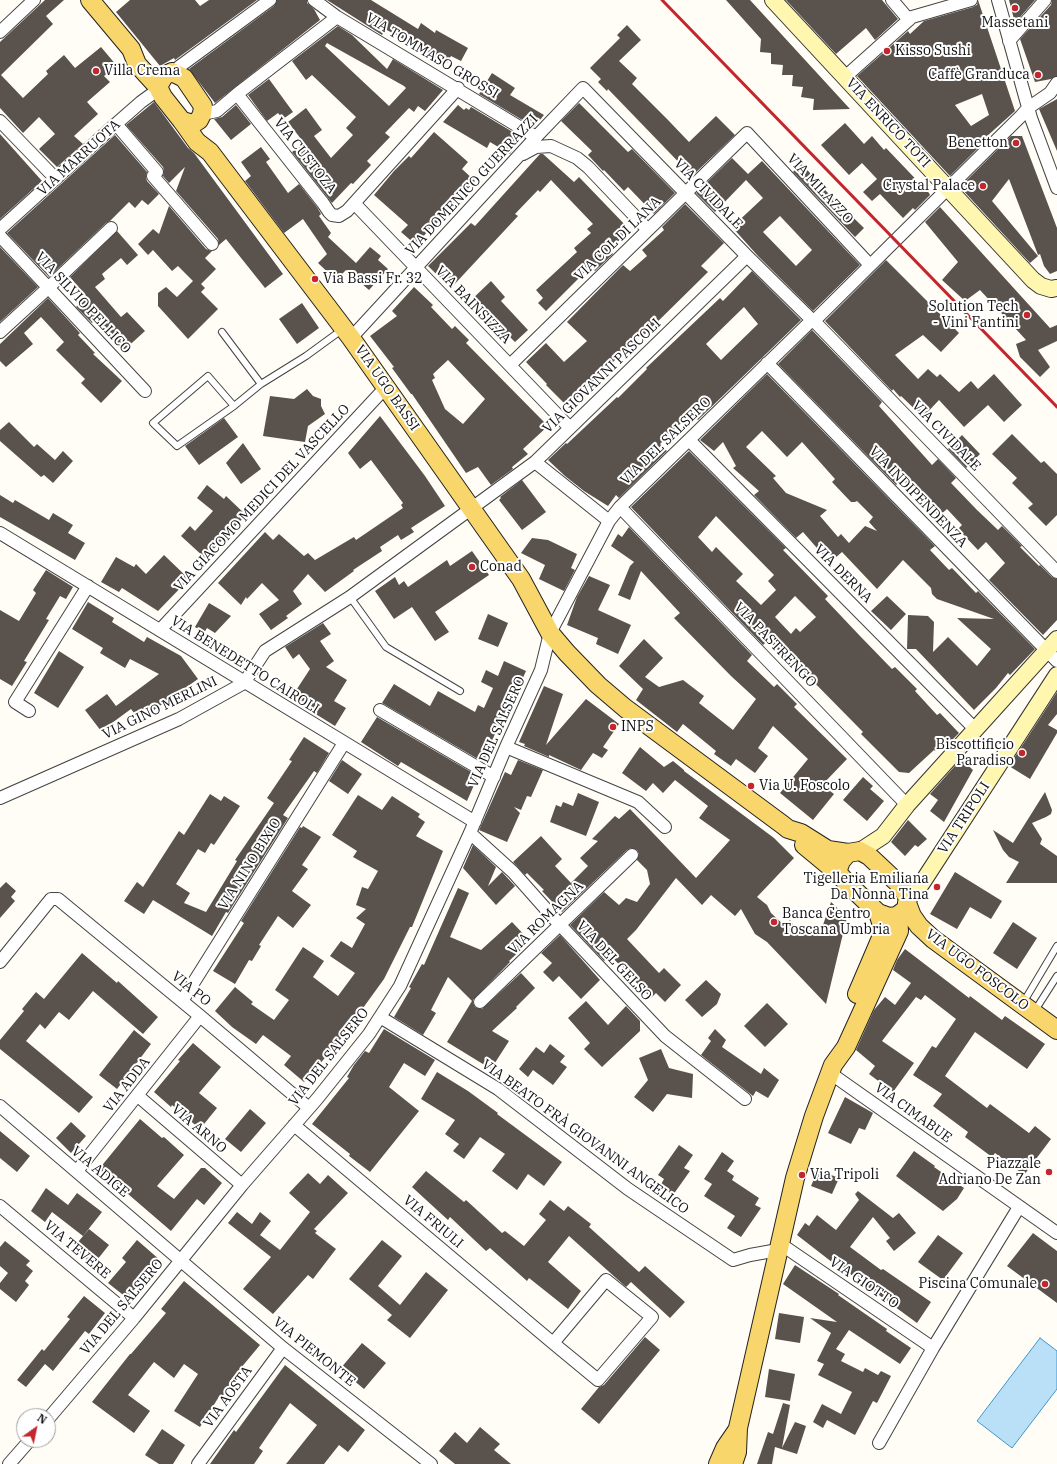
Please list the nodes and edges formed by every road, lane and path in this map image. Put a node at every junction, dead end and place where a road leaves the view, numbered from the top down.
1 (34, 0) edge
2 (90, 0) edge
3 (270, 0) edge
4 (314, 0) edge
5 (773, 0) edge
6 (892, 0) edge
7 (971, 0) edge
8 (998, 0) edge
9 (1045, 0) edge
10 (337, 16) junction
11 (909, 20) junction
12 (0, 32) edge
13 (1010, 41) junction
14 (845, 77) junction
15 (163, 81) junction
16 (1057, 83) edge
17 (458, 88) junction
18 (583, 88) joint
19 (237, 94) junction
20 (1028, 108) junction
21 (195, 119) junction
22 (0, 121) edge
23 (116, 124) junction
24 (747, 134) joint
25 (536, 136) junction
26 (518, 156) junction
27 (55, 178) junction
28 (947, 188) junction
29 (1057, 188) edge
30 (686, 193) junction
31 (354, 203) junction
32 (111, 228) dead end
33 (0, 229) edge
34 (648, 230) junction
35 (0, 236) edge
36 (212, 244) dead end
37 (747, 256) junction
38 (870, 265) junction
39 (416, 268) junction
40 (48, 288) junction
41 (1057, 288) edge
42 (813, 321) junction
43 (0, 332) edge
44 (222, 332) dead end
45 (348, 333) junction
46 (767, 364) junction
47 (510, 365) junction
48 (261, 384) junction
49 (386, 387) junction
50 (145, 390) dead end
51 (234, 406) junction
52 (570, 428) junction
53 (689, 440) junction
54 (535, 462) junction
55 (620, 507) junction
56 (472, 509) junction
57 (609, 521) junction
58 (0, 533) edge
59 (1057, 572) edge
60 (88, 586) junction
61 (350, 597) junction
62 (160, 630) junction
63 (550, 633) junction
64 (1057, 639) edge
65 (1052, 656) edge
66 (1057, 675) edge
67 (244, 683) junction
68 (460, 691) dead end
69 (380, 710) dead end
70 (29, 711) dead end
71 (976, 730) junction
72 (344, 743) junction
73 (506, 747) junction
74 (494, 777) junction
75 (0, 798) edge
76 (907, 805) junction
77 (665, 827) dead end
78 (472, 828) junction
79 (788, 829) junction
80 (854, 852) junction
81 (632, 855) dead end
82 (839, 874) junction
83 (904, 905) junction
84 (878, 913) junction
85 (560, 925) junction
86 (1057, 946) edge
87 (0, 962) edge
88 (1057, 976) edge
89 (182, 1001) junction
90 (480, 1002) dead end
91 (1028, 1008) junction
92 (200, 1016) junction
93 (380, 1017) junction
94 (1057, 1030) edge
95 (832, 1069) junction
96 (138, 1096) junction
97 (745, 1099) dead end
98 (0, 1106) edge
99 (309, 1108) junction
100 (294, 1125) junction
101 (77, 1172) junction
102 (242, 1185) junction
103 (0, 1206) edge
104 (1020, 1207) junction
105 (1057, 1233) edge
106 (778, 1247) junction
107 (181, 1260) junction
108 (134, 1318) junction
109 (553, 1342) junction
110 (283, 1348) junction
111 (933, 1348) junction
112 (56, 1410) edge
113 (738, 1428) junction
114 (879, 1443) dead end
115 (23, 1448) edge
116 (9, 1464) edge
117 (198, 1464) edge
118 (431, 1464) edge
119 (718, 1464) edge
120 (733, 1464) edge

1 - 12 street
2 - 15 main road
3 - 15 street, VIA MARRUOTA
4 - 10 street, VIA TOMMASO GROSSI
5 - 14 street, VIA ENRICO TOTI
6 - 11 street
7 - 11 street
8 - 13 street
9 - 13 street
10 - 17 street, VIA TOMMASO GROSSI
10 - 19 street
11 - 14 street
13 - 20 street
14 - 28 street, VIA ENRICO TOTI
15 - 21 main road
15 - 21 main road
15 - 23 street, VIA MARRUOTA
16 - 20 street, VIA DEL SALSERO
17 - 25 street, VIA TOMMASO GROSSI
17 - 31 street, VIA CUSTOZA
18 - 25 street, VIA DOMENICO GUERRAZZI
18 - 30 street, VIA CIVIDALE
19 - 21 street
19 - 31 street, VIA CUSTOZA
20 - 28 street, VIA DEL SALSERO
20 - 29 street
21 - 45 main road, VIA UGO BASSI
22 - 27 street
23 - 27 street, VIA MARRUOTA
23 - 36 street
24 - 30 street, VIA COL DI LANA
24 - 38 street, VIA MILAZZO
25 - 26 street, VIA DOMENICO GUERRAZZI
26 - 34 street
26 - 39 street, VIA DOMENICO GUERRAZZI
27 - 33 street, VIA MARRUOTA
28 - 38 street, VIA DEL SALSERO
28 - 41 street, VIA ENRICO TOTI
30 - 34 street, VIA COL DI LANA
30 - 37 street, VIA CIVIDALE
31 - 39 street, VIA BAINSIZZA
32 - 40 street
34 - 47 street, VIA COL DI LANA
35 - 40 street, VIA SILVIO PELLICO
37 - 42 street, VIA CIVIDALE
37 - 52 street, VIA GIOVANNI PASCOLI
38 - 42 street, VIA DEL SALSERO
39 - 45 street, VIA DOMENICO GUERRAZZI
39 - 47 street, VIA BAINSIZZA
40 - 43 street
40 - 50 street, VIA SILVIO PELLICO
42 - 46 street, VIA DEL SALSERO
42 - 59 street, VIA CIVIDALE
44 - 48 lane
45 - 48 lane
45 - 49 main road, VIA UGO BASSI
46 - 53 street, VIA DEL SALSERO
46 - 65 street, VIA INDIPENDENZA
47 - 52 street, VIA BAINSIZZA
48 - 51 lane
49 - 56 main road, VIA UGO BASSI
49 - 62 street, VIA GIACOMO MEDICI DEL VASCELLO
51 - 51 lane
52 - 54 street, VIA GIOVANNI PASCOLI
53 - 55 street, VIA DEL SALSERO
53 - 71 street, VIA DERNA
54 - 56 street, VIA GIOVANNI PASCOLI
54 - 57 street
55 - 57 street, VIA DEL SALSERO
55 - 76 street, VIA PASTRENGO
56 - 61 street, VIA GINO MERLINI
56 - 63 main road, VIA UGO BASSI
57 - 63 street, VIA DEL SALSERO
58 - 60 street, VIA BENEDETTO CAIROLI
60 - 62 street, VIA BENEDETTO CAIROLI
60 - 70 street
61 - 67 street, VIA GINO MERLINI
61 - 68 lane
62 - 67 street, VIA BENEDETTO CAIROLI
63 - 73 street, VIA DEL SALSERO
63 - 79 main road
64 - 65 street
65 - 71 street
66 - 83 street, VIA TRIPOLI
67 - 72 street, VIA BENEDETTO CAIROLI
67 - 75 street, VIA GINO MERLINI
69 - 74 street
71 - 76 street
72 - 78 street, VIA BENEDETTO CAIROLI
72 - 89 street, VIA NINO BIXIO
73 - 74 street, VIA DEL SALSERO
73 - 77 street
74 - 78 street, VIA DEL SALSERO
76 - 80 street
78 - 85 street, VIA DEL GELSO
78 - 93 street, VIA DEL SALSERO
79 - 80 main road
79 - 82 main road
80 - 82 main road
80 - 83 main road, VIA UGO FOSCOLO
81 - 85 street, VIA ROMAGNA
82 - 84 main road
83 - 84 main road
83 - 91 main road, VIA UGO FOSCOLO
83 - 95 main road
84 - 95 main road
85 - 90 street, VIA ROMAGNA
85 - 97 street, VIA DEL GELSO
86 - 91 lane
87 - 89 street, VIA PO
88 - 91 lane
89 - 92 street, VIA PO
91 - 94 main road, VIA UGO FOSCOLO
92 - 96 street, VIA ADDA
92 - 99 street, VIA PO
93 - 99 street, VIA DEL SALSERO
93 - 106 street, VIA BEATO FRÀ GIOVANNI ANGELICO
95 - 104 street, VIA CIMABUE
95 - 106 main road
96 - 101 street, VIA ADDA
96 - 102 street, VIA ARNO
98 - 101 street, VIA ADIGE
99 - 100 street, VIA DEL SALSERO
100 - 102 street, VIA DEL SALSERO
100 - 109 street, VIA FRIULI
101 - 107 street, VIA ADIGE
102 - 107 street, VIA DEL SALSERO
103 - 108 street, VIA TEVERE
104 - 105 street, VIA CIMABUE
104 - 111 street
106 - 111 street, VIA GIOTTO
106 - 113 main road
107 - 108 street, VIA DEL SALSERO
107 - 110 street, VIA PIEMONTE
108 - 112 street, VIA DEL SALSERO
109 - 109 street, VIA FRIULI
110 - 117 street, VIA AOSTA
110 - 118 street, VIA PIEMONTE
111 - 114 street
113 - 119 main road
113 - 120 main road
115 - 116 street

